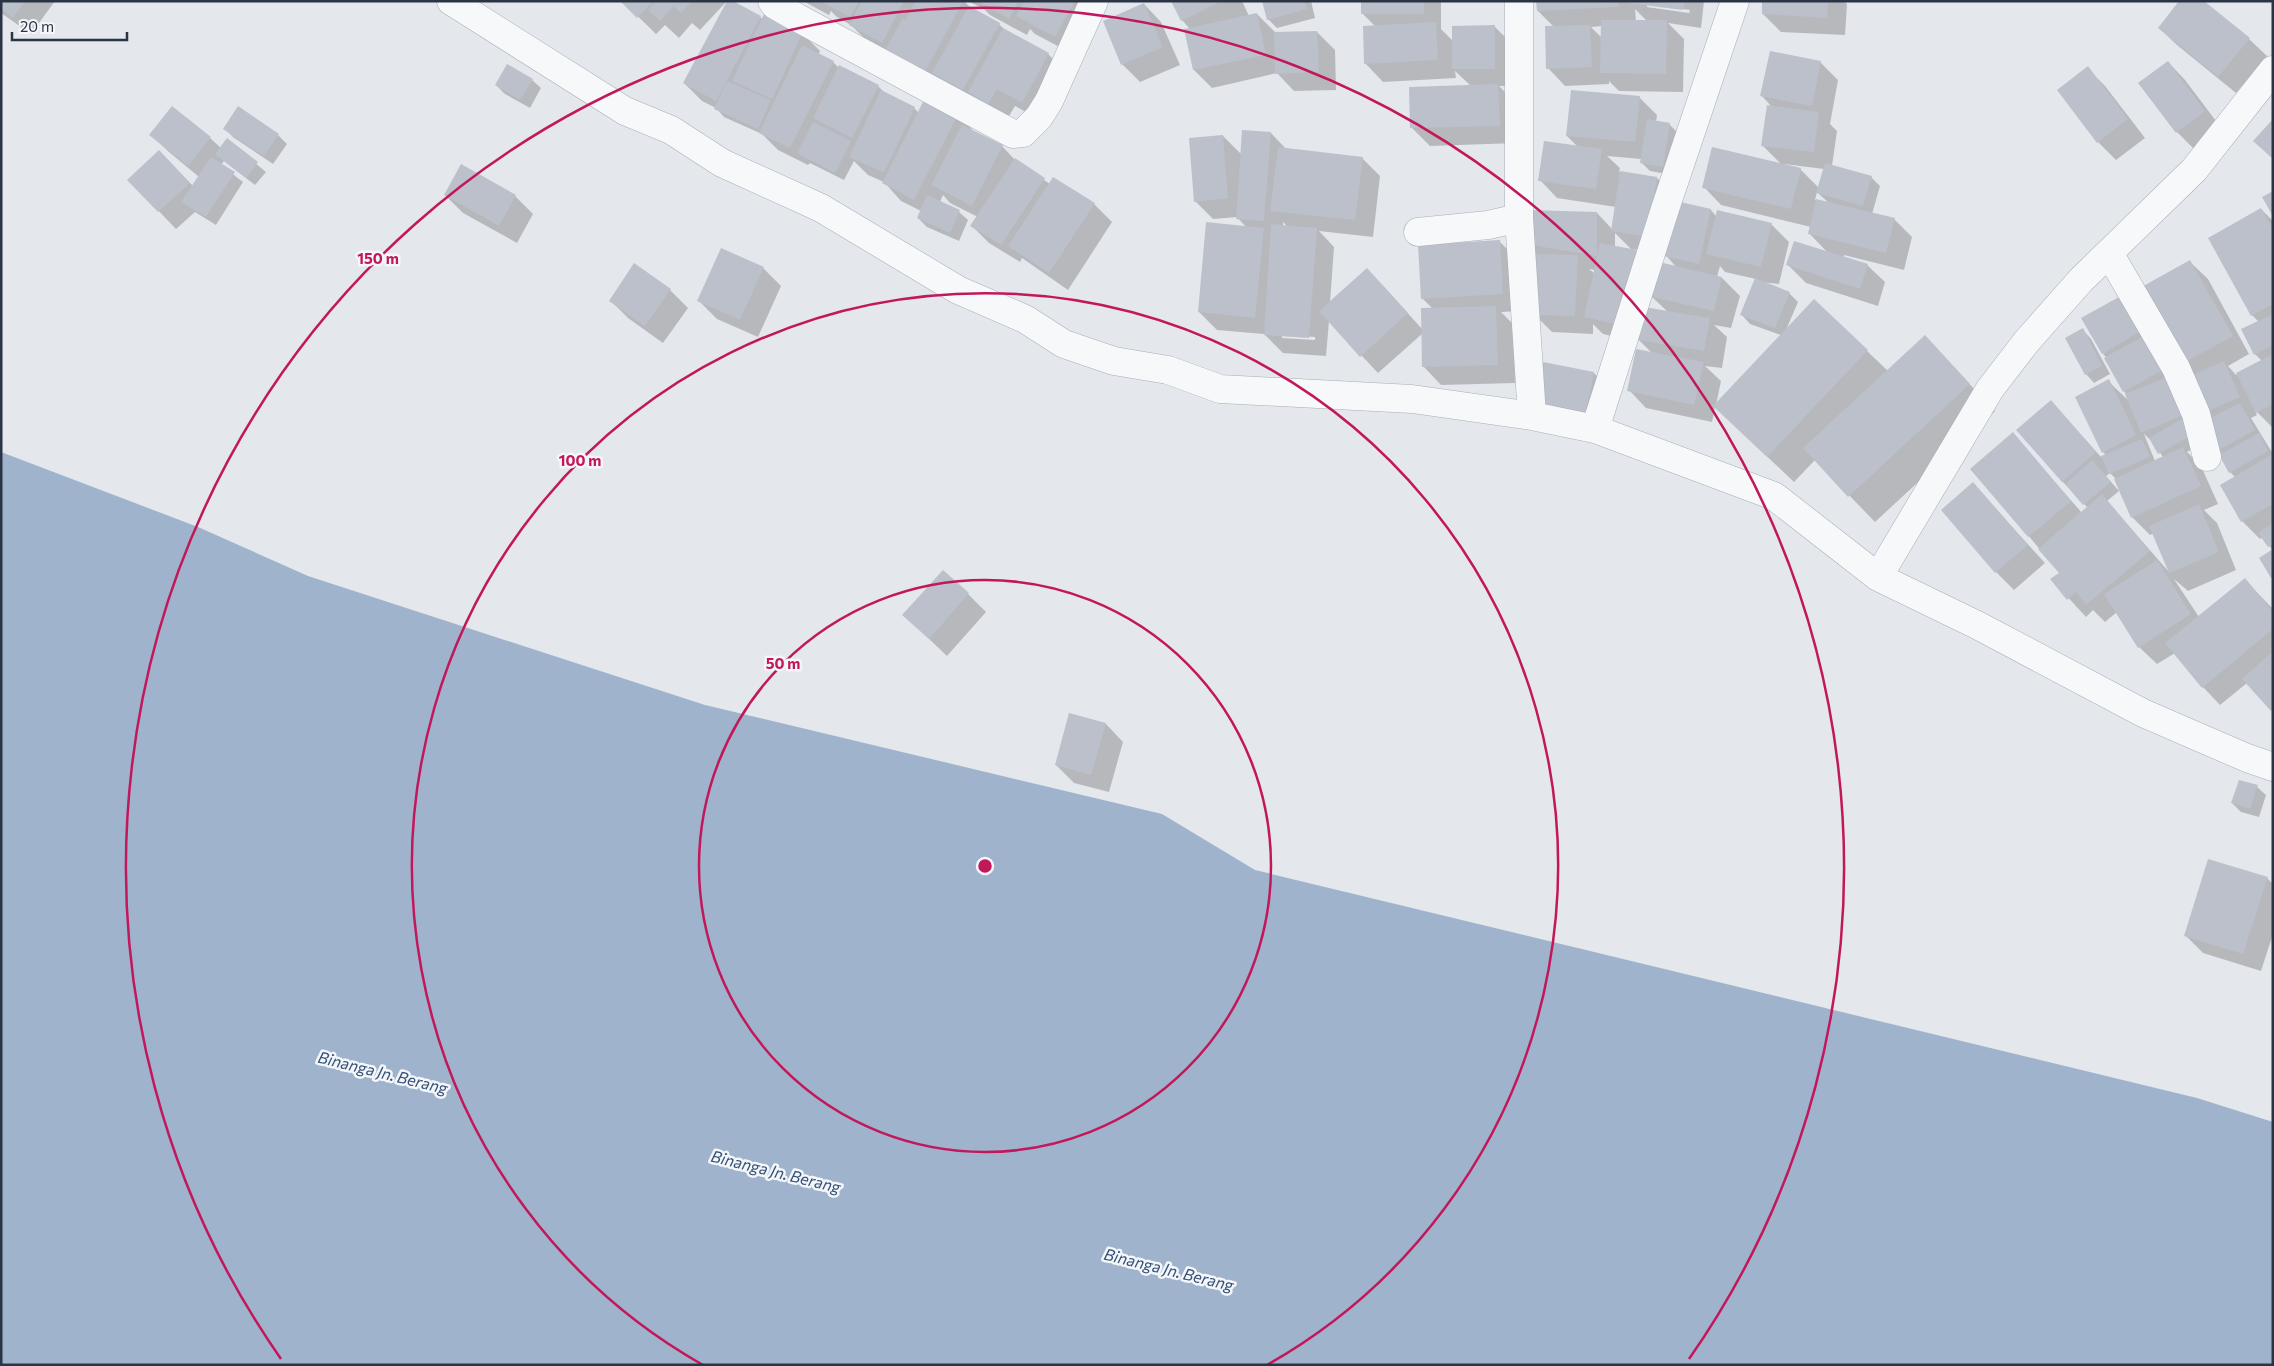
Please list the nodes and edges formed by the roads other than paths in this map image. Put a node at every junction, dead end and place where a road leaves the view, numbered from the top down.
1 (451, 1) edge
2 (772, 1) edge
3 (1094, 1) edge
4 (1519, 1) edge
5 (1735, 1) edge
6 (2273, 70) edge
7 (1519, 218) junction
8 (1418, 232) dead end
9 (2109, 253) junction
10 (1532, 416) junction
11 (1595, 429) junction
12 (2207, 457) dead end
13 (1878, 578) junction
14 (2273, 767) edge

1 - 10 street
2 - 3 street
4 - 7 street
5 - 11 street
6 - 9 street
7 - 8 street
7 - 10 street
9 - 12 street
9 - 13 street
10 - 11 street
11 - 13 street
13 - 14 street

